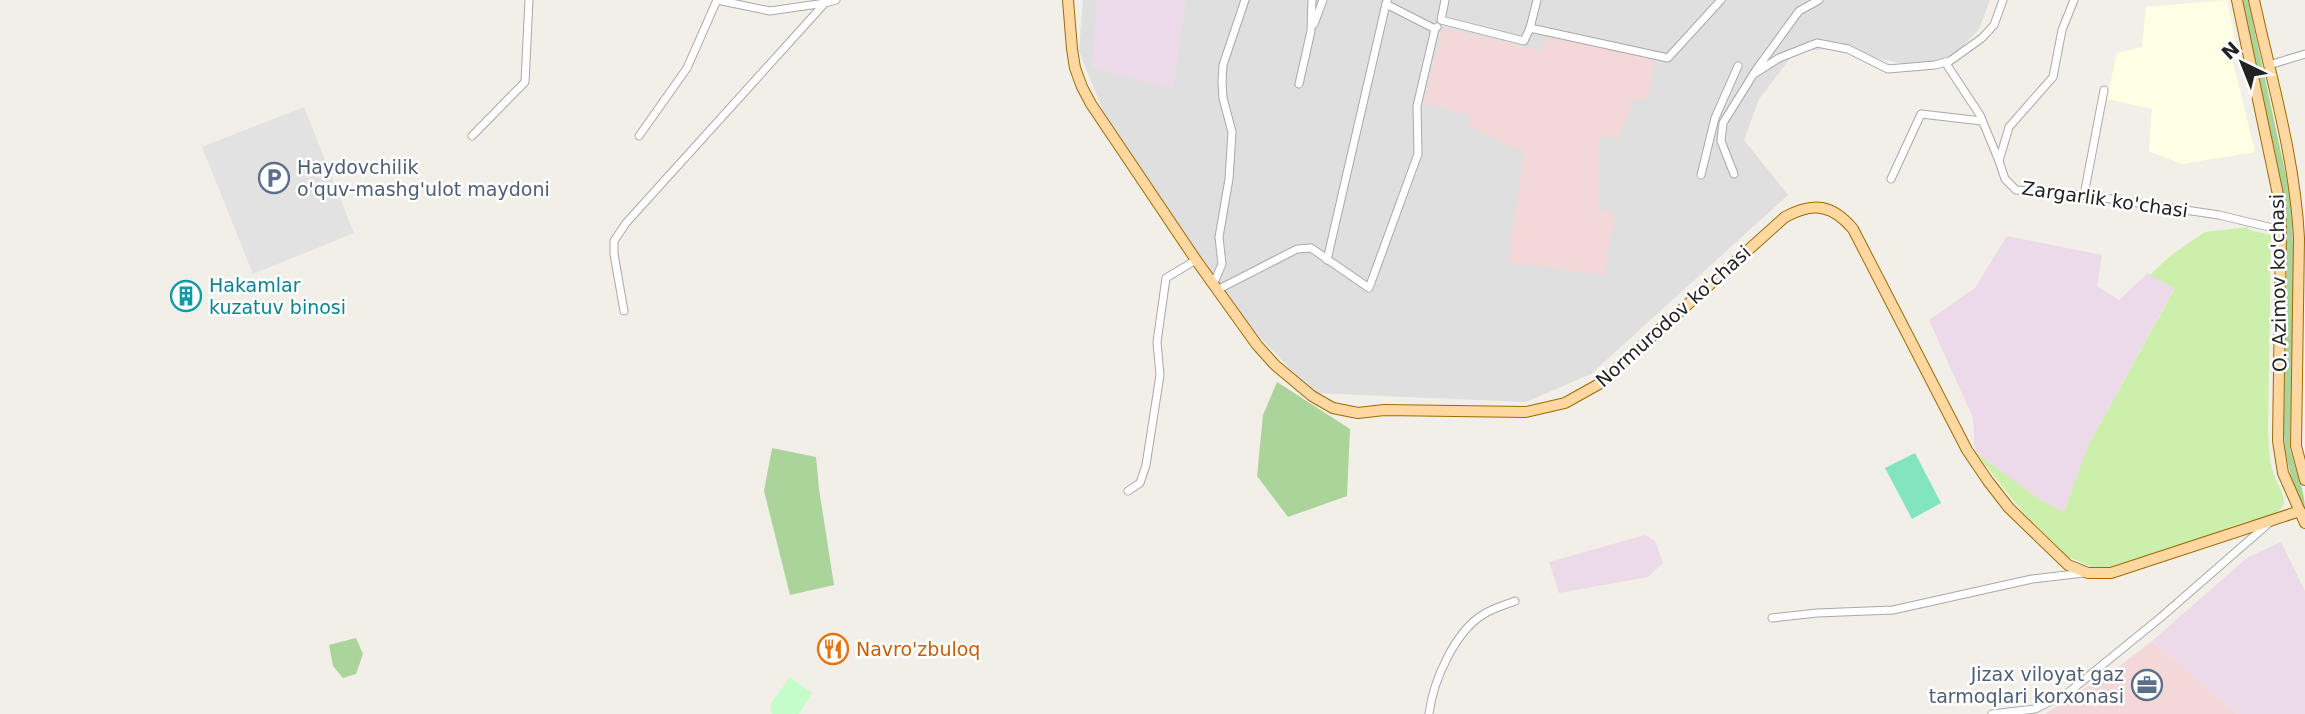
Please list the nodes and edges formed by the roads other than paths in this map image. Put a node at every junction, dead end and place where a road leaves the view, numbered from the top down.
1 (529, 0) edge
2 (717, 0) edge
3 (836, 0) edge
4 (1068, 0) edge
5 (1245, 0) edge
6 (1312, 0) edge
7 (1323, 0) edge
8 (1445, 0) edge
9 (1537, 0) edge
10 (1721, 0) edge
11 (1819, 0) edge
12 (2003, 0) edge
13 (2074, 0) edge
14 (2236, 0) edge
15 (2255, 0) edge
16 (825, 1) edge
17 (1386, 2) edge
18 (1441, 20) junction
19 (1530, 28) junction
20 (1435, 29) junction
21 (1311, 31) junction
22 (2305, 54) edge
23 (1945, 62) junction
24 (2269, 65) junction
25 (1738, 66) dead end
26 (1754, 74) junction
27 (1299, 84) dead end
28 (2104, 90) dead end
29 (1982, 121) junction
30 (472, 136) dead end
31 (639, 136) dead end
32 (1999, 161) junction
33 (1734, 174) dead end
34 (1701, 175) dead end
35 (1891, 179) dead end
36 (2084, 195) junction
37 (2301, 214) edge
38 (2281, 230) junction
39 (1196, 260) junction
40 (1326, 260) junction
41 (2302, 269) edge
42 (1215, 287) junction
43 (624, 311) dead end
44 (2305, 480) edge
45 (1128, 491) dead end
46 (2300, 511) junction
47 (2272, 520) junction
48 (2305, 523) edge
49 (2088, 573) junction
50 (1515, 601) dead end
51 (1772, 618) dead end
52 (1429, 714) edge
53 (1992, 714) edge

1 - 30 street
2 - 16 street
2 - 31 street
3 - 16 street
4 - 39 main road, Normurodov ko'chasi
5 - 42 street
6 - 21 street
7 - 21 street
8 - 18 street
9 - 19 street
10 - 19 street
11 - 26 street
12 - 23 street
13 - 32 street, Zargarlik ko'chasi
14 - 38 main road, O. Azimov ko'chasi
15 - 24 main road, O. Azimov ko'chasi
16 - 43 street
17 - 20 street
17 - 40 street
18 - 19 street
18 - 20 street
20 - 40 street
21 - 27 street
22 - 24 street
23 - 26 street
23 - 29 street
24 - 37 main road, O. Azimov ko'chasi
25 - 34 street
26 - 33 street
28 - 36 street
29 - 32 street
29 - 35 street
32 - 36 street, Zargarlik ko'chasi
36 - 38 street, Zargarlik ko'chasi
37 - 41 main road, O. Azimov ko'chasi
38 - 46 main road, O. Azimov ko'chasi
39 - 42 main road, Normurodov ko'chasi
39 - 45 street
40 - 42 street
41 - 44 main road, O. Azimov ko'chasi
42 - 49 main road, Normurodov ko'chasi
46 - 47 main road
46 - 48 main road, O. Azimov ko'chasi
47 - 49 main road
47 - 53 street
49 - 51 street
50 - 52 street

